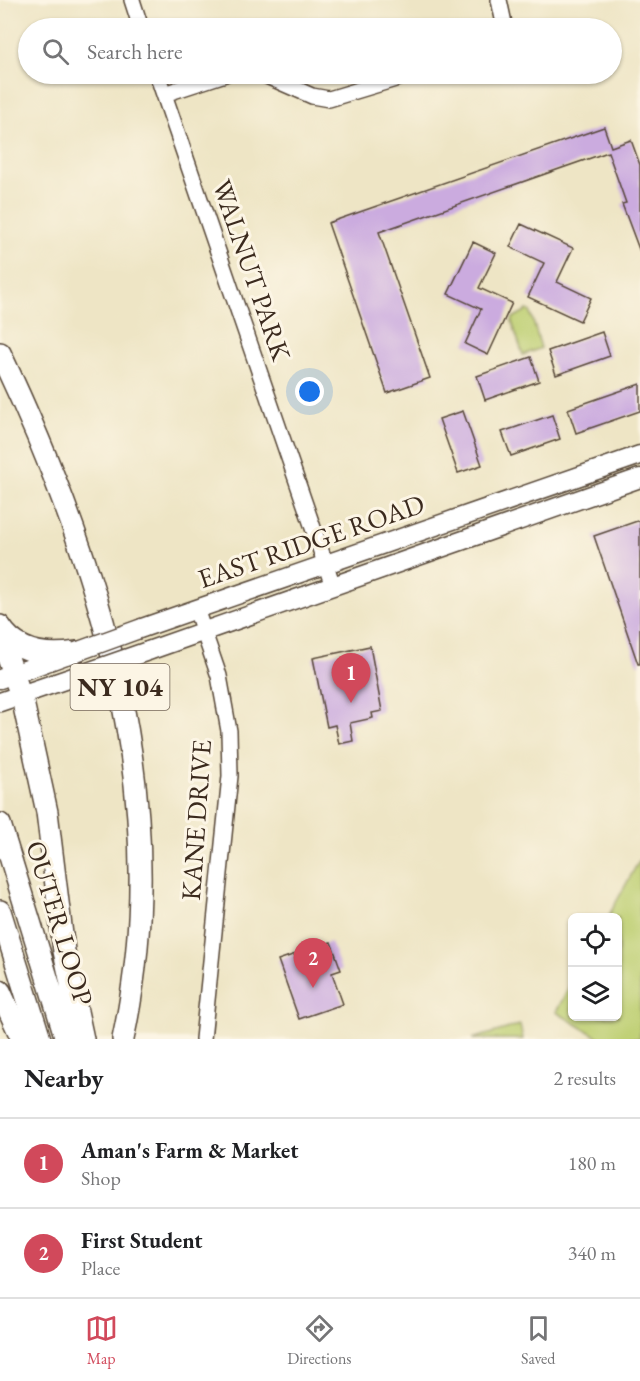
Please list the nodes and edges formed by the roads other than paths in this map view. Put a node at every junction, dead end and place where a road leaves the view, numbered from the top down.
1 (132, 0) edge
2 (499, 0) edge
3 (138, 18) edge
4 (503, 18) edge
5 (160, 84) edge
6 (194, 84) edge
7 (285, 84) edge
8 (379, 84) edge
9 (164, 94) junction
10 (0, 353) edge
11 (640, 455) edge
12 (640, 478) edge
13 (326, 564) junction
14 (333, 586) junction
15 (196, 609) junction
16 (0, 626) edge
17 (203, 632) junction
18 (0, 634) edge
19 (76, 652) junction
20 (7, 676) edge
21 (21, 695) junction
22 (0, 702) edge
23 (0, 824) edge
24 (0, 911) edge
25 (0, 991) edge
26 (22, 1039) edge
27 (40, 1039) edge
28 (66, 1039) edge
29 (83, 1039) edge
30 (123, 1039) edge
31 (203, 1039) edge

1 - 3 street
2 - 4 street
5 - 9 street, WALNUT PARK
6 - 9 street
7 - 8 street
9 - 13 street, WALNUT PARK
10 - 30 highway, NY 104
11 - 13 main road, EAST RIDGE ROAD
12 - 14 main road, EAST RIDGE ROAD
13 - 14 street, WALNUT PARK
13 - 15 main road, EAST RIDGE ROAD
14 - 17 main road, EAST RIDGE ROAD
15 - 17 street, KANE DRIVE
15 - 19 main road, EAST RIDGE ROAD, bridge
16 - 19 highway
17 - 21 main road, EAST RIDGE ROAD, bridge
17 - 31 street, KANE DRIVE
18 - 20 highway
19 - 20 main road, EAST RIDGE ROAD
20 - 21 highway
21 - 22 main road, EAST RIDGE ROAD
21 - 29 highway
23 - 28 highway, OUTER LOOP
24 - 27 highway, OUTER LOOP
25 - 26 highway

